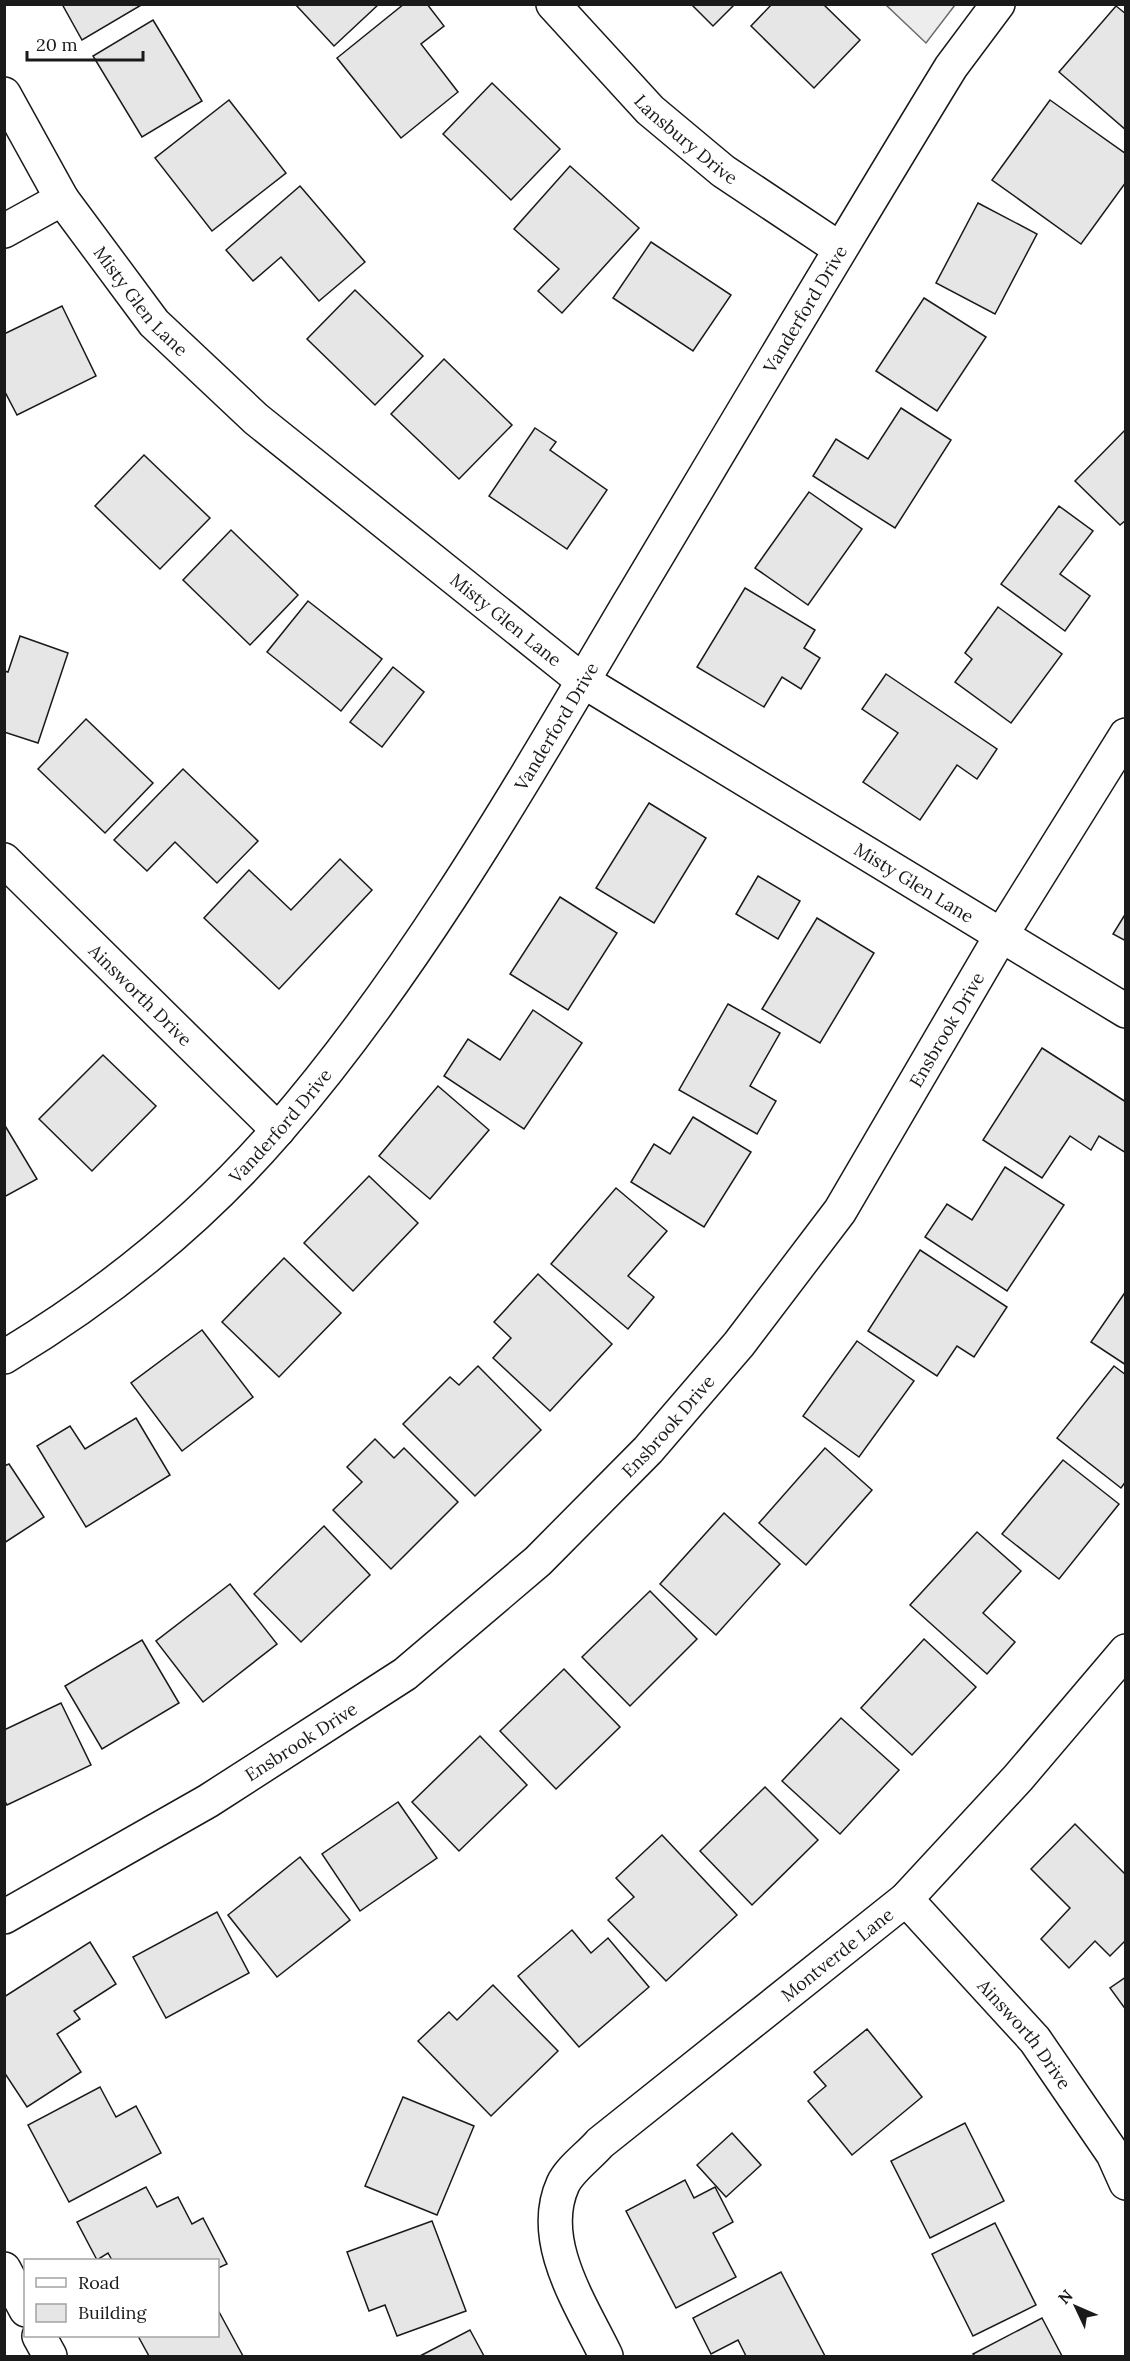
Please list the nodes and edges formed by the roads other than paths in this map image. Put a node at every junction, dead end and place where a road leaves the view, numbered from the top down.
1 (553, 4) edge
2 (998, 4) edge
3 (4, 94) edge
4 (62, 199) junction
5 (4, 231) edge
6 (840, 249) junction
7 (583, 681) junction
8 (1125, 735) edge
9 (4, 860) edge
10 (1002, 934) junction
11 (1125, 1011) edge
12 (278, 1130) junction
13 (4, 1357) edge
14 (1125, 1651) edge
15 (906, 1899) junction
16 (4, 1917) edge
17 (1125, 2183) edge
18 (4, 2269) edge
19 (24, 2306) edge
20 (40, 2337) edge
21 (50, 2356) edge
22 (606, 2356) edge

1 - 6 street, Lansbury Drive
2 - 6 street, Vanderford Drive
3 - 4 street, Misty Glen Lane
4 - 5 street
4 - 7 street, Misty Glen Lane
6 - 7 street, Vanderford Drive
7 - 10 street, Misty Glen Lane
7 - 12 street, Vanderford Drive
8 - 10 street, Ensbrook Drive
9 - 12 street, Ainsworth Drive
10 - 11 street, Misty Glen Lane
10 - 16 street, Ensbrook Drive
12 - 13 street, Vanderford Drive
14 - 15 street, Montverde Lane
15 - 17 street, Ainsworth Drive
15 - 22 street, Montverde Lane
18 - 19 street
20 - 21 street

